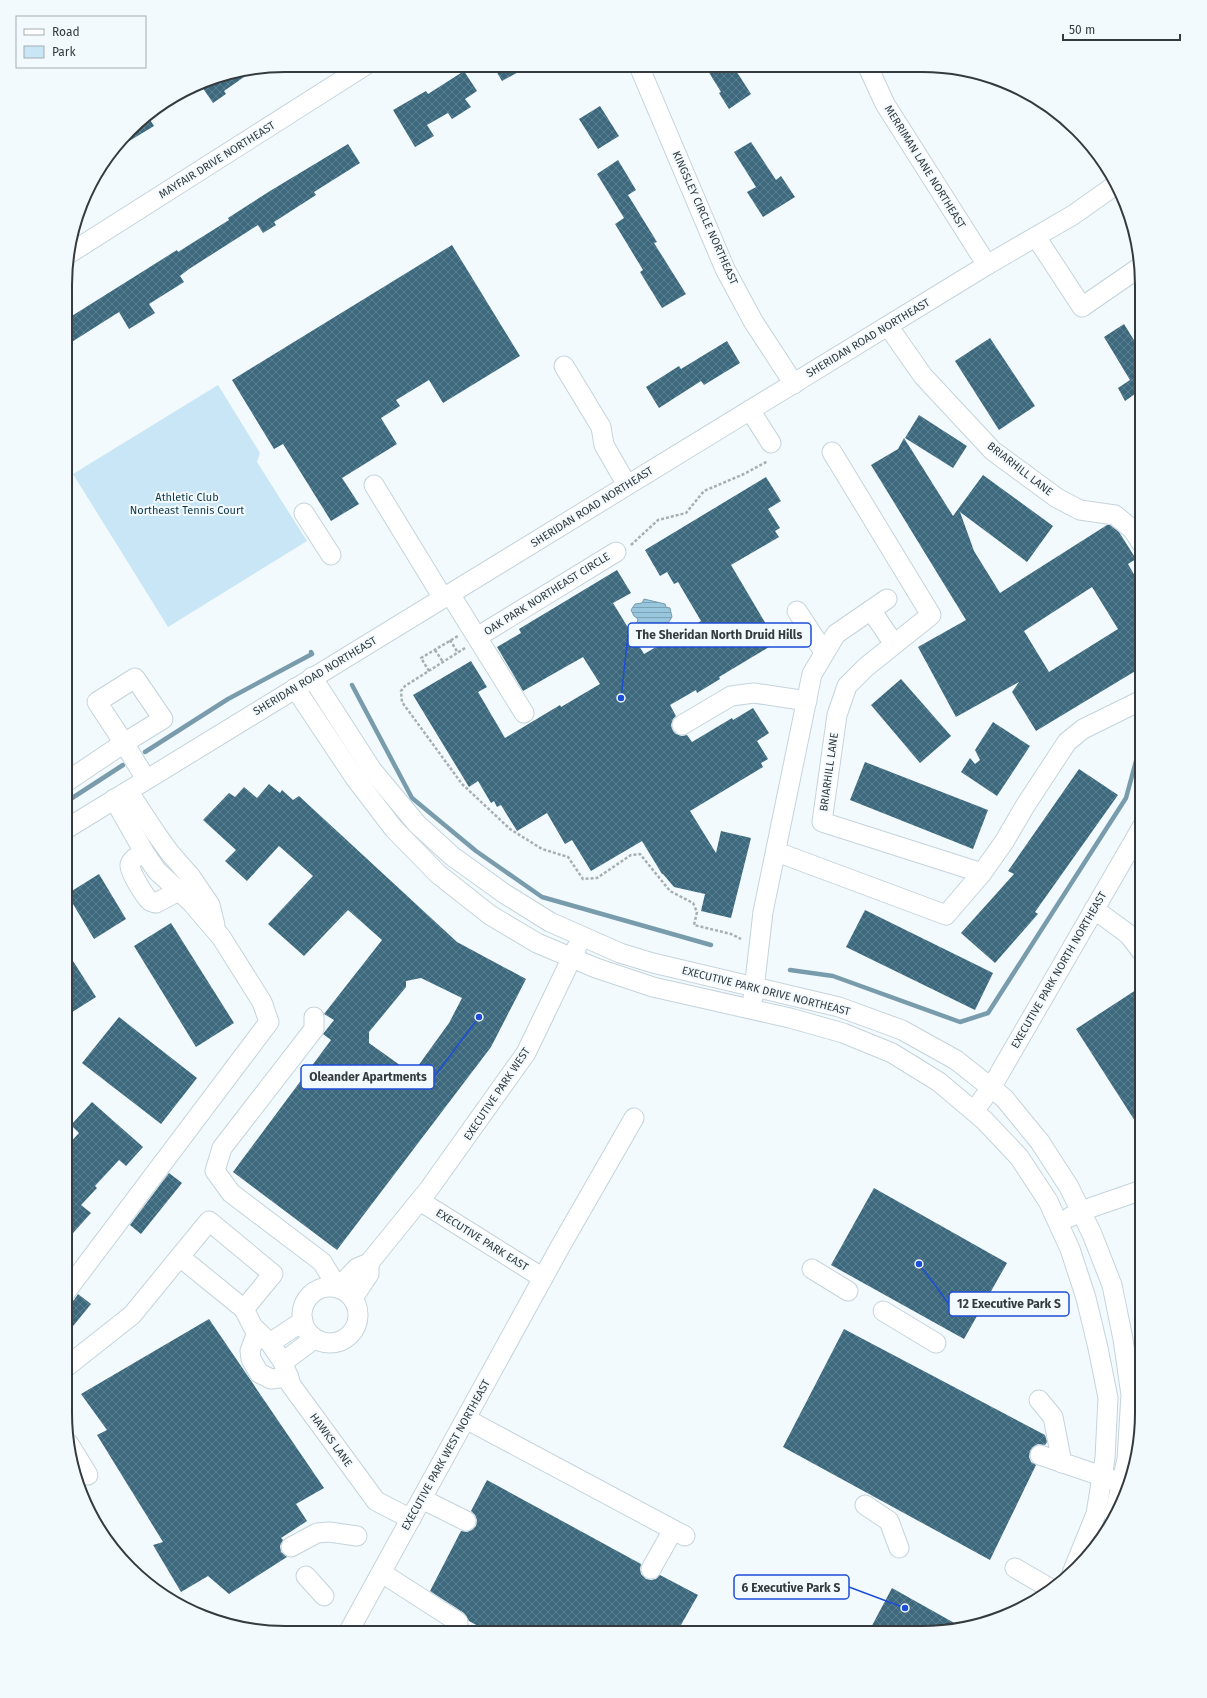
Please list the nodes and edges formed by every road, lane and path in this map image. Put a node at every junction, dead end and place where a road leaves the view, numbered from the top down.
1 (355, 72) edge
2 (642, 72) edge
3 (870, 72) edge
4 (1112, 188) edge
5 (1036, 237) junction
6 (75, 250) edge
7 (987, 265) junction
8 (1135, 270) edge
9 (888, 326) junction
10 (564, 366) dead end
11 (794, 384) junction
12 (750, 410) junction
13 (769, 452) joint
14 (832, 452) dead end
15 (374, 485) dead end
16 (627, 485) junction
17 (304, 513) dead end
18 (1135, 533) edge
19 (616, 552) joint
20 (331, 555) dead end
21 (447, 596) junction
22 (887, 599) dead end
23 (871, 610) junction
24 (797, 611) dead end
25 (469, 639) junction
26 (450, 640) junction
27 (894, 644) junction
28 (435, 650) junction
29 (824, 652) junction
30 (458, 653) junction
31 (443, 662) junction
32 (429, 671) junction
33 (312, 677) junction
34 (295, 688) junction
35 (807, 702) junction
36 (1135, 705) edge
37 (524, 713) dead end
38 (682, 725) dead end
39 (72, 778) edge
40 (146, 779) junction
41 (121, 795) junction
42 (72, 824) edge
43 (1135, 839) edge
44 (144, 852) junction
45 (777, 852) junction
46 (982, 873) junction
47 (187, 887) junction
48 (1094, 909) junction
49 (582, 937) junction
50 (741, 939) dead end
51 (1135, 943) edge
52 (573, 958) junction
53 (755, 987) junction
54 (752, 1008) junction
55 (314, 1017) dead end
56 (991, 1088) junction
57 (974, 1111) junction
58 (634, 1118) dead end
59 (1135, 1192) edge
60 (420, 1201) junction
61 (1081, 1211) junction
62 (1058, 1223) junction
63 (180, 1257) junction
64 (369, 1263) junction
65 (812, 1269) dead end
66 (543, 1278) junction
67 (72, 1285) edge
68 (338, 1288) junction
69 (848, 1291) dead end
70 (353, 1298) junction
71 (244, 1309) junction
72 (883, 1311) dead end
73 (302, 1321) junction
74 (264, 1337) junction
75 (314, 1339) junction
76 (936, 1343) dead end
77 (72, 1362) edge
78 (286, 1370) junction
79 (1135, 1390) edge
80 (1038, 1400) dead end
81 (1135, 1401) edge
82 (466, 1419) junction
83 (76, 1456) edge
84 (1040, 1456) dead end
85 (1062, 1463) junction
86 (1126, 1474) edge
87 (88, 1475) dead end
88 (1102, 1476) junction
89 (1124, 1483) edge
90 (422, 1499) junction
91 (865, 1505) dead end
92 (411, 1519) junction
93 (466, 1521) dead end
94 (357, 1536) dead end
95 (291, 1547) dead end
96 (899, 1548) dead end
97 (1078, 1559) edge
98 (1015, 1568) dead end
99 (651, 1569) dead end
100 (382, 1573) junction
101 (306, 1576) dead end
102 (1046, 1586) edge
103 (324, 1596) dead end
104 (458, 1622) dead end
105 (352, 1626) edge

1 - 6 street, MAYFAIR DRIVE NORTHEAST
2 - 11 street, KINGSLEY CIRCLE NORTHEAST
3 - 7 street, MERRIMAN LANE NORTHEAST
4 - 5 street, SHERIDAN ROAD NORTHEAST
5 - 7 street, SHERIDAN ROAD NORTHEAST
5 - 8 street
7 - 9 street, SHERIDAN ROAD NORTHEAST
9 - 11 street, SHERIDAN ROAD NORTHEAST
9 - 18 street, BRIARHILL LANE
10 - 16 street
11 - 12 street, SHERIDAN ROAD NORTHEAST
12 - 13 street
12 - 16 street, SHERIDAN ROAD NORTHEAST
13 - 19 path
14 - 27 street, BRIARHILL LANE
15 - 21 street, OAK PARK NORTHEAST CIRCLE
16 - 21 street, SHERIDAN ROAD NORTHEAST
17 - 20 street
19 - 25 street, OAK PARK NORTHEAST CIRCLE
21 - 25 street, OAK PARK NORTHEAST CIRCLE
21 - 33 street, SHERIDAN ROAD NORTHEAST
22 - 23 street
23 - 27 street
23 - 29 street
24 - 29 street
25 - 26 path
25 - 30 path
25 - 37 street, OAK PARK NORTHEAST CIRCLE
26 - 28 path
26 - 30 path
27 - 46 street, BRIARHILL LANE
28 - 31 path
28 - 32 path
29 - 35 street
30 - 31 path
31 - 32 path
32 - 50 path
33 - 34 street, SHERIDAN ROAD NORTHEAST
33 - 49 street
34 - 40 street, SHERIDAN ROAD NORTHEAST
34 - 52 street
35 - 38 street
35 - 45 street
36 - 46 street
39 - 40 street
40 - 41 street, SHERIDAN ROAD NORTHEAST
41 - 42 street, SHERIDAN ROAD NORTHEAST
41 - 44 street
41 - 47 street
43 - 48 street, EXECUTIVE PARK NORTH NORTHEAST
44 - 47 street
44 - 47 street
45 - 46 street
45 - 53 street
47 - 67 street
48 - 51 street
48 - 56 street, EXECUTIVE PARK NORTH NORTHEAST
49 - 52 street, EXECUTIVE PARK WEST
49 - 53 street, EXECUTIVE PARK DRIVE NORTHEAST
52 - 54 street, EXECUTIVE PARK DRIVE NORTHEAST
52 - 60 street, EXECUTIVE PARK WEST
53 - 54 street
53 - 56 street, EXECUTIVE PARK DRIVE NORTHEAST
54 - 57 street, EXECUTIVE PARK DRIVE NORTHEAST
55 - 68 street
56 - 57 street, EXECUTIVE PARK NORTH NORTHEAST
56 - 61 street, EXECUTIVE PARK DRIVE NORTHEAST
57 - 62 street, EXECUTIVE PARK DRIVE NORTHEAST
58 - 66 street, EXECUTIVE PARK WEST NORTHEAST
59 - 61 street
60 - 64 street, EXECUTIVE PARK WEST
60 - 66 street, EXECUTIVE PARK EAST
61 - 62 street
61 - 79 street, EXECUTIVE PARK DRIVE NORTHEAST
62 - 88 street, EXECUTIVE PARK DRIVE NORTHEAST
63 - 71 street
63 - 71 street
63 - 77 street
64 - 68 street
64 - 70 street
65 - 69 street
66 - 82 street, EXECUTIVE PARK WEST NORTHEAST
68 - 70 street
68 - 73 street
70 - 75 street
71 - 74 street, HAWKS LANE
72 - 76 street
73 - 74 street
73 - 75 street
74 - 78 street, HAWKS LANE
74 - 78 street
75 - 78 street
78 - 92 street, HAWKS LANE
80 - 85 street
81 - 86 street, EXECUTIVE PARK DRIVE NORTHEAST
82 - 90 street, EXECUTIVE PARK WEST NORTHEAST
82 - 99 street
83 - 87 street
84 - 85 street
85 - 88 street
88 - 89 street
88 - 97 street, EXECUTIVE PARK DRIVE NORTHEAST
90 - 92 street, EXECUTIVE PARK WEST NORTHEAST
90 - 93 street
91 - 96 street
92 - 100 street, EXECUTIVE PARK WEST NORTHEAST
94 - 95 street
98 - 102 street
100 - 104 street
100 - 105 street, EXECUTIVE PARK WEST NORTHEAST
101 - 103 street

